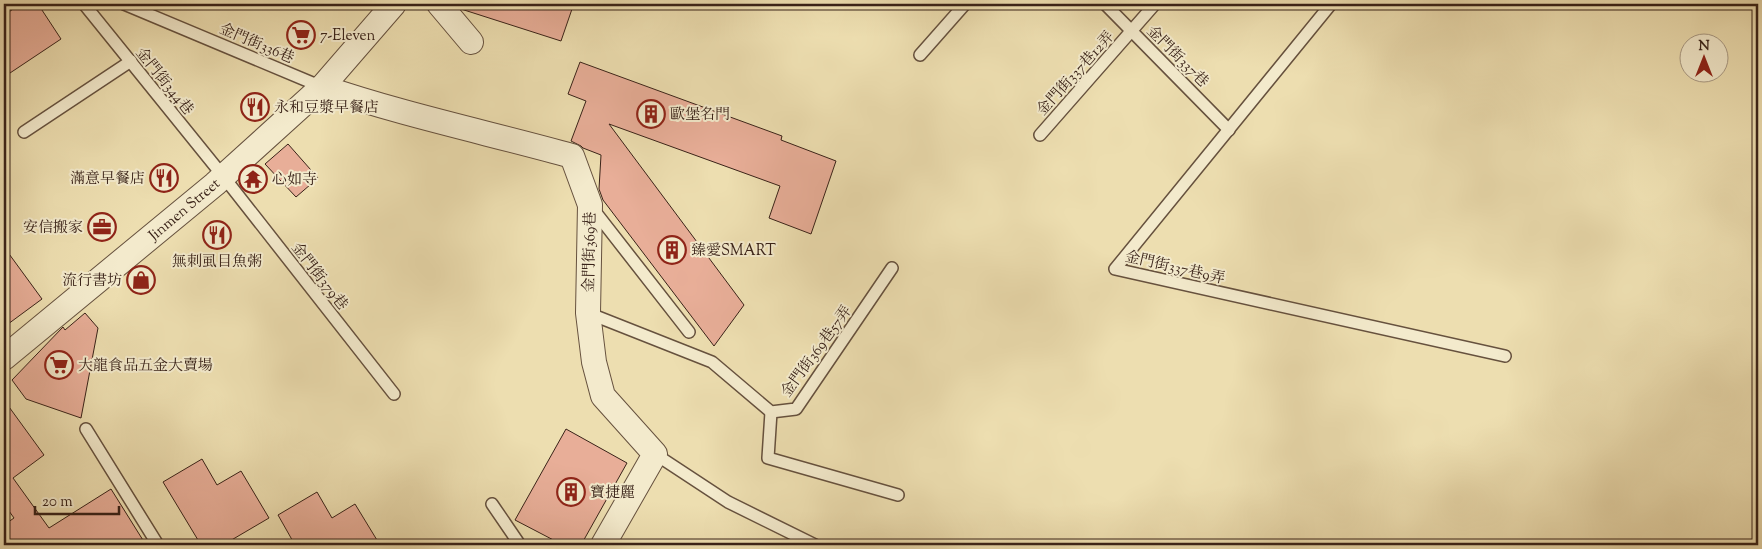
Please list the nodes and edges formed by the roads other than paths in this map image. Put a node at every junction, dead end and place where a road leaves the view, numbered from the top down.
1 (84, 4) edge
2 (124, 4) edge
3 (394, 4) edge
4 (439, 4) edge
5 (965, 4) edge
6 (1105, 4) edge
7 (1155, 4) edge
8 (1331, 4) edge
9 (1132, 31) junction
10 (470, 42) dead end
11 (920, 55) dead end
12 (131, 61) junction
13 (322, 87) junction
14 (1229, 130) junction
15 (24, 132) dead end
16 (1040, 135) dead end
17 (223, 176) junction
18 (590, 205) junction
19 (892, 268) dead end
20 (588, 313) junction
21 (689, 332) dead end
22 (1505, 356) dead end
23 (4, 358) edge
24 (394, 394) dead end
25 (771, 412) junction
26 (86, 429) dead end
27 (655, 454) junction
28 (898, 495) dead end
29 (492, 504) dead end
30 (158, 545) edge
31 (520, 545) edge
32 (603, 545) edge
33 (815, 545) edge

1 - 12 lane, 金門街344巷
2 - 13 lane, 金門街336巷
3 - 13 street, Jinmen Street
4 - 10 street
5 - 11 lane
6 - 9 lane, 金門街337巷
7 - 9 lane, 金門街337巷12弄
8 - 14 lane, 金門街337巷9弄
9 - 14 lane, 金門街337巷
9 - 16 lane, 金門街337巷12弄
12 - 15 lane
12 - 17 lane, 金門街344巷
13 - 17 street, Jinmen Street
13 - 18 street, 金門街369巷
14 - 22 lane, 金門街337巷9弄
17 - 23 street, Jinmen Street
17 - 24 lane, 金門街379巷
18 - 20 street, 金門街369巷
18 - 21 lane
19 - 25 lane, 金門街369巷57弄
20 - 25 lane, 金門街369巷57弄
20 - 27 street, 金門街369巷
25 - 28 lane
26 - 30 lane
27 - 32 street
27 - 33 lane
29 - 31 lane

